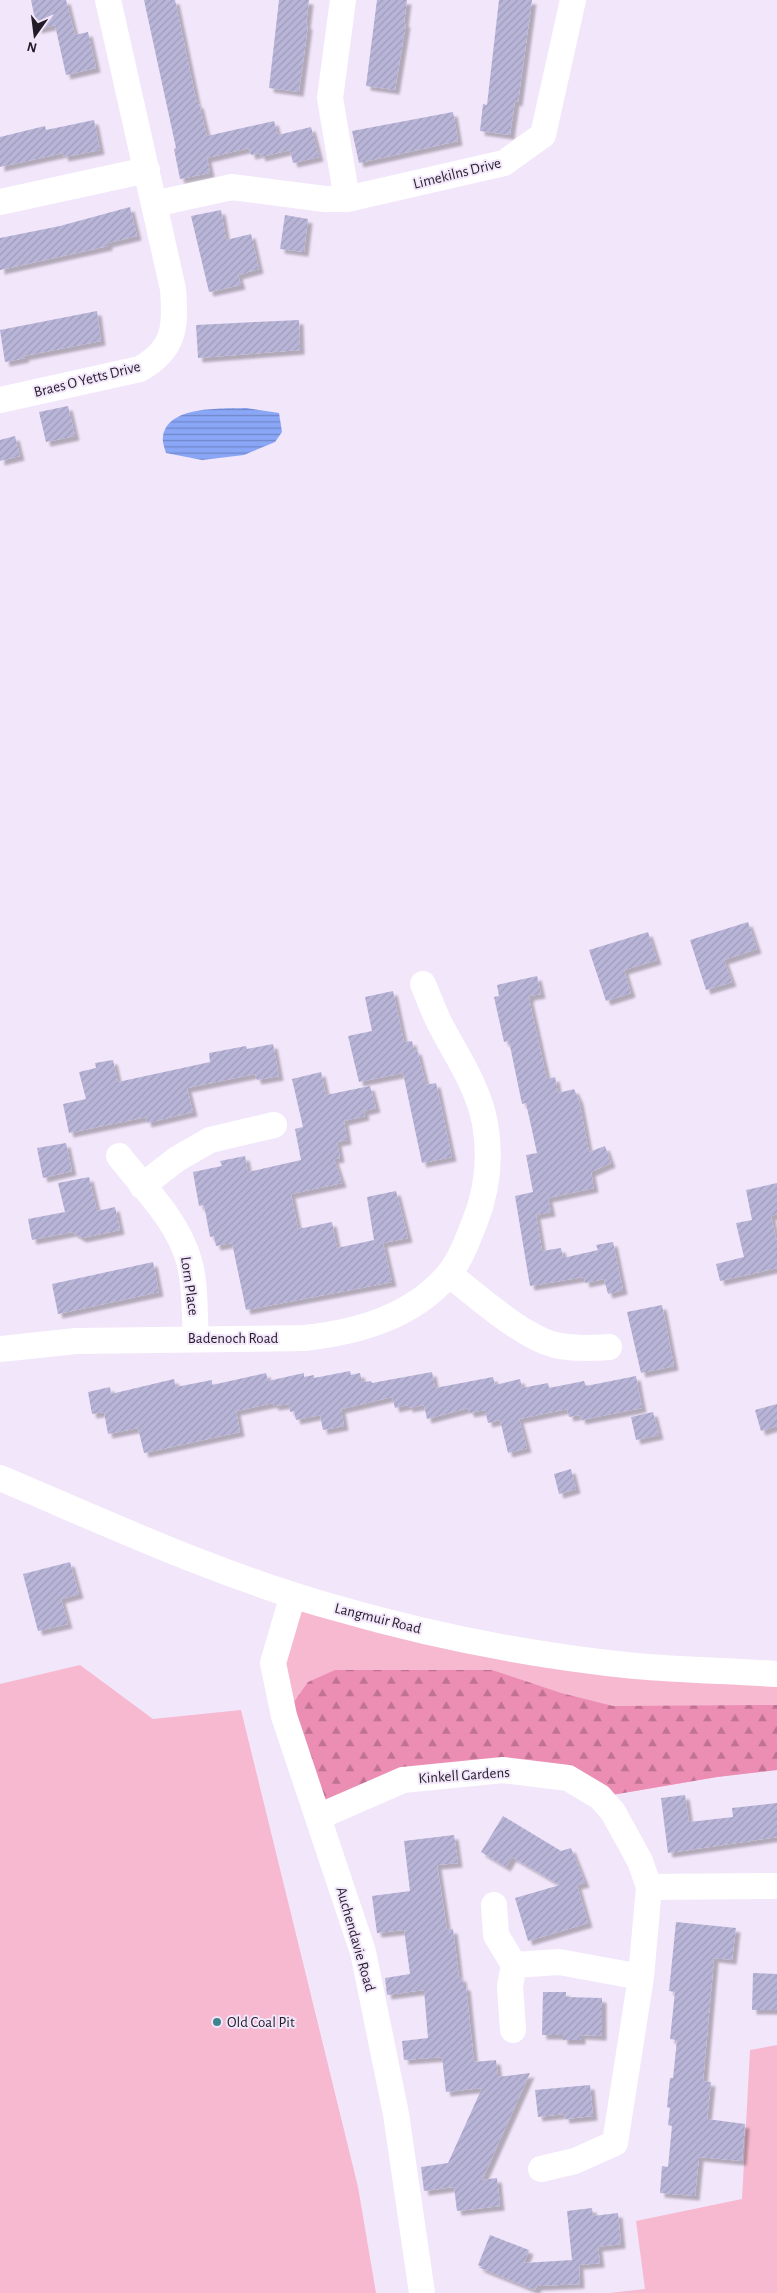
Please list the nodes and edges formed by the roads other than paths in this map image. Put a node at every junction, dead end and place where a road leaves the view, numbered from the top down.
1 (108, 0) edge
2 (344, 0) edge
3 (573, 0) edge
4 (147, 170) junction
5 (347, 199) junction
6 (0, 202) edge
7 (154, 204) junction
8 (0, 400) edge
9 (423, 984) dead end
10 (274, 1125) dead end
11 (119, 1156) dead end
12 (142, 1186) junction
13 (449, 1274) junction
14 (196, 1338) junction
15 (609, 1347) dead end
16 (0, 1350) edge
17 (0, 1478) edge
18 (293, 1595) junction
19 (777, 1674) edge
20 (318, 1817) junction
21 (777, 1886) edge
22 (649, 1887) junction
23 (494, 1904) dead end
24 (514, 1965) junction
25 (641, 1977) junction
26 (513, 2030) dead end
27 (541, 2169) dead end
28 (422, 2293) edge

1 - 4 street, Braes O Yetts Drive
2 - 5 street
3 - 5 street, Limekilns Drive
4 - 6 street
4 - 7 street, Braes O Yetts Drive
5 - 7 street, Limekilns Drive
7 - 8 street, Braes O Yetts Drive
9 - 13 street, Badenoch Road
10 - 12 street
11 - 12 street, Lorn Place
12 - 14 street, Lorn Place
13 - 14 street, Badenoch Road
13 - 15 street
14 - 16 street, Badenoch Road
17 - 18 street, Langmuir Road
18 - 19 street, Langmuir Road
18 - 20 street, Auchendavie Road
20 - 22 street, Kinkell Gardens
20 - 28 street, Auchendavie Road
21 - 22 street
22 - 25 street, Kinkell Gardens
23 - 24 street
24 - 25 street
24 - 26 street
25 - 27 street, Kinkell Gardens

